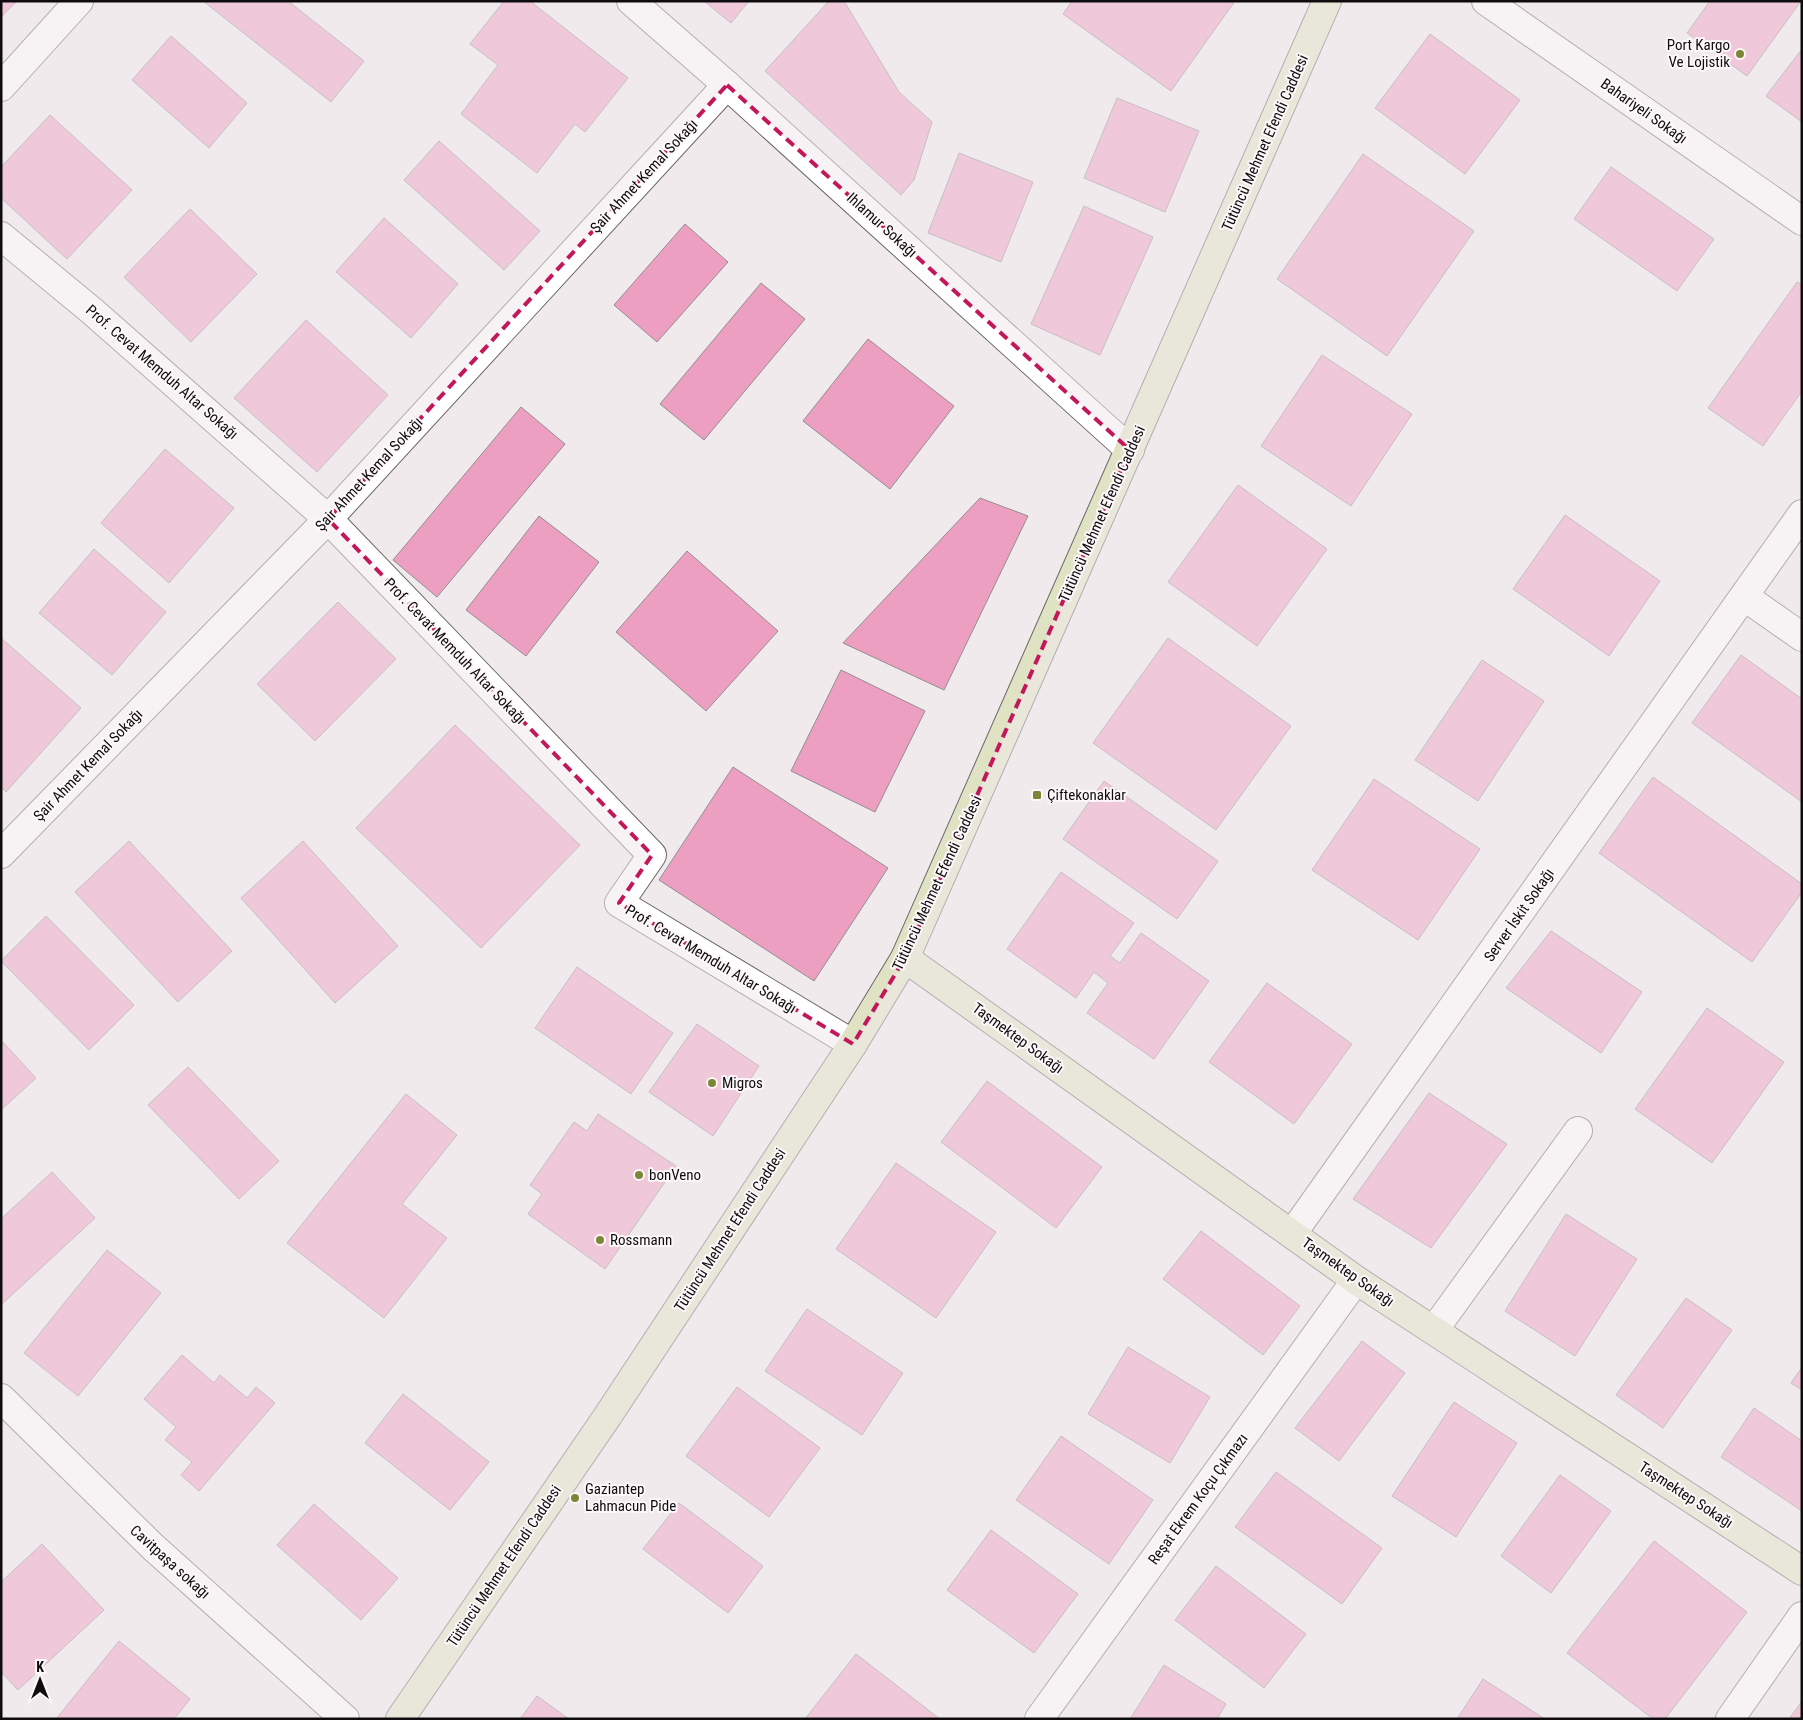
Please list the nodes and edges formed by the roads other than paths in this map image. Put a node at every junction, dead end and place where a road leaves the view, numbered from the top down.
1 (79, 1) edge
2 (631, 1) edge
3 (1327, 1) edge
4 (1486, 1) edge
5 (728, 85) junction
6 (1, 87) edge
7 (1802, 221) edge
8 (1, 236) edge
9 (1130, 450) junction
10 (1802, 514) edge
11 (328, 519) junction
12 (1745, 596) junction
13 (1802, 637) edge
14 (1, 854) edge
15 (905, 958) junction
16 (853, 1044) junction
17 (1578, 1131) dead end
18 (1292, 1234) junction
19 (1356, 1280) junction
20 (1434, 1330) junction
21 (1, 1398) edge
22 (1802, 1570) edge
23 (1802, 1616) edge
24 (345, 1719) edge
25 (400, 1719) edge
26 (1039, 1719) edge
27 (1730, 1719) edge

1 - 6 street
2 - 5 street, Ihlamur Sokağı
3 - 9 main road, Tütüncü Mehmet Efendi Caddesi
4 - 7 street, Bahariyeli Sokağı
5 - 9 street, Ihlamur Sokağı
5 - 11 street, Şair Ahmet Kemal Sokağı
8 - 11 street, Prof. Cevat Memduh Altar Sokağı
9 - 15 main road, Tütüncü Mehmet Efendi Caddesi
10 - 12 street, Server İskit Sokağı
11 - 14 street, Şair Ahmet Kemal Sokağı
11 - 16 street, Prof. Cevat Memduh Altar Sokağı
12 - 13 street
12 - 18 street, Server İskit Sokağı
15 - 16 main road, Tütüncü Mehmet Efendi Caddesi
15 - 18 main road, Taşmektep Sokağı
16 - 25 main road, Tütüncü Mehmet Efendi Caddesi
17 - 20 street
18 - 19 main road, Taşmektep Sokağı
19 - 20 main road, Taşmektep Sokağı
19 - 26 street, Reşat Ekrem Koçu Çıkmazı
20 - 22 main road, Taşmektep Sokağı
21 - 24 street, Cavitpaşa sokağı
23 - 27 street

